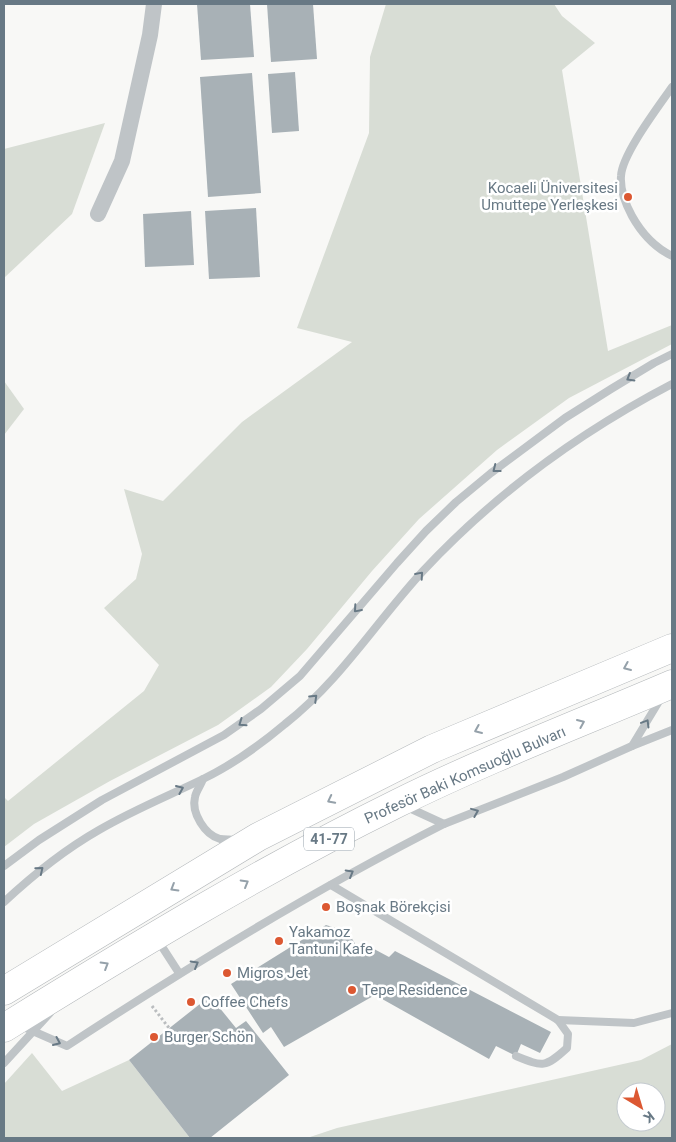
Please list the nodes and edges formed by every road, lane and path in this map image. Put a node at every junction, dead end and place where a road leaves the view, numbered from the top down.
1 (154, 4) edge
2 (672, 87) edge
3 (98, 214) dead end
4 (672, 256) edge
5 (672, 354) edge
6 (672, 384) edge
7 (672, 648) edge
8 (670, 685) edge
9 (672, 730) edge
10 (632, 746) junction
11 (203, 779) junction
12 (398, 803) junction
13 (444, 824) junction
14 (258, 837) junction
15 (4, 866) edge
16 (331, 885) junction
17 (4, 902) edge
18 (155, 935) junction
19 (179, 973) junction
20 (4, 990) edge
21 (144, 996) junction
22 (672, 1013) edge
23 (558, 1020) junction
24 (16, 1027) edge
25 (169, 1028) dead end
26 (516, 1056) dead end
27 (4, 1063) edge

1 - 3 street
2 - 4 lane
5 -> 15 lane
11 -> 6 lane
7 -> 14 highway, 41-77
10 -> 8 lane
12 -> 8 highway, Profesör Baki Komsuoğlu Bulvarı / 41-77
9 - 10 lane
13 -> 10 lane
11 - 14 lane
17 -> 11 lane
12 - 13 lane
18 -> 12 highway, Profesör Baki Komsuoğlu Bulvarı / 41-77
16 -> 13 lane
14 -> 20 highway, 41-77
19 -> 16 lane
16 - 23 lane
18 - 19 lane
24 -> 18 highway, Profesör Baki Komsuoğlu Bulvarı / 41-77
19 - 21 lane
24 -> 21 lane
21 - 25 path
22 - 23 lane
23 - 26 lane
24 - 27 lane

